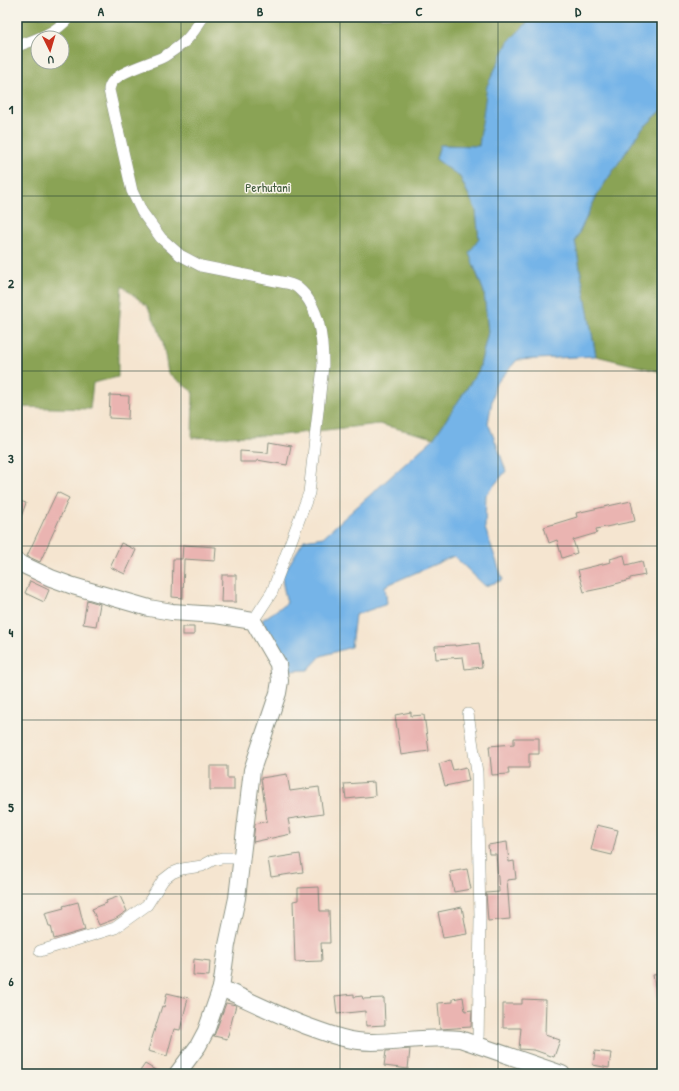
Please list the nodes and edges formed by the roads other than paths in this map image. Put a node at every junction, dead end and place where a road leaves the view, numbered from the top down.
1 (69, 17) edge
2 (203, 17) edge
3 (17, 46) edge
4 (17, 562) edge
5 (253, 621) junction
6 (468, 714) dead end
7 (242, 858) junction
8 (40, 951) dead end
9 (220, 988) junction
10 (478, 1045) junction
11 (177, 1074) edge
12 (562, 1074) edge

1 - 3 street
2 - 5 street
4 - 5 main road
5 - 7 main road
6 - 10 street
7 - 8 street
7 - 9 main road
9 - 10 main road
9 - 11 main road
10 - 12 main road

